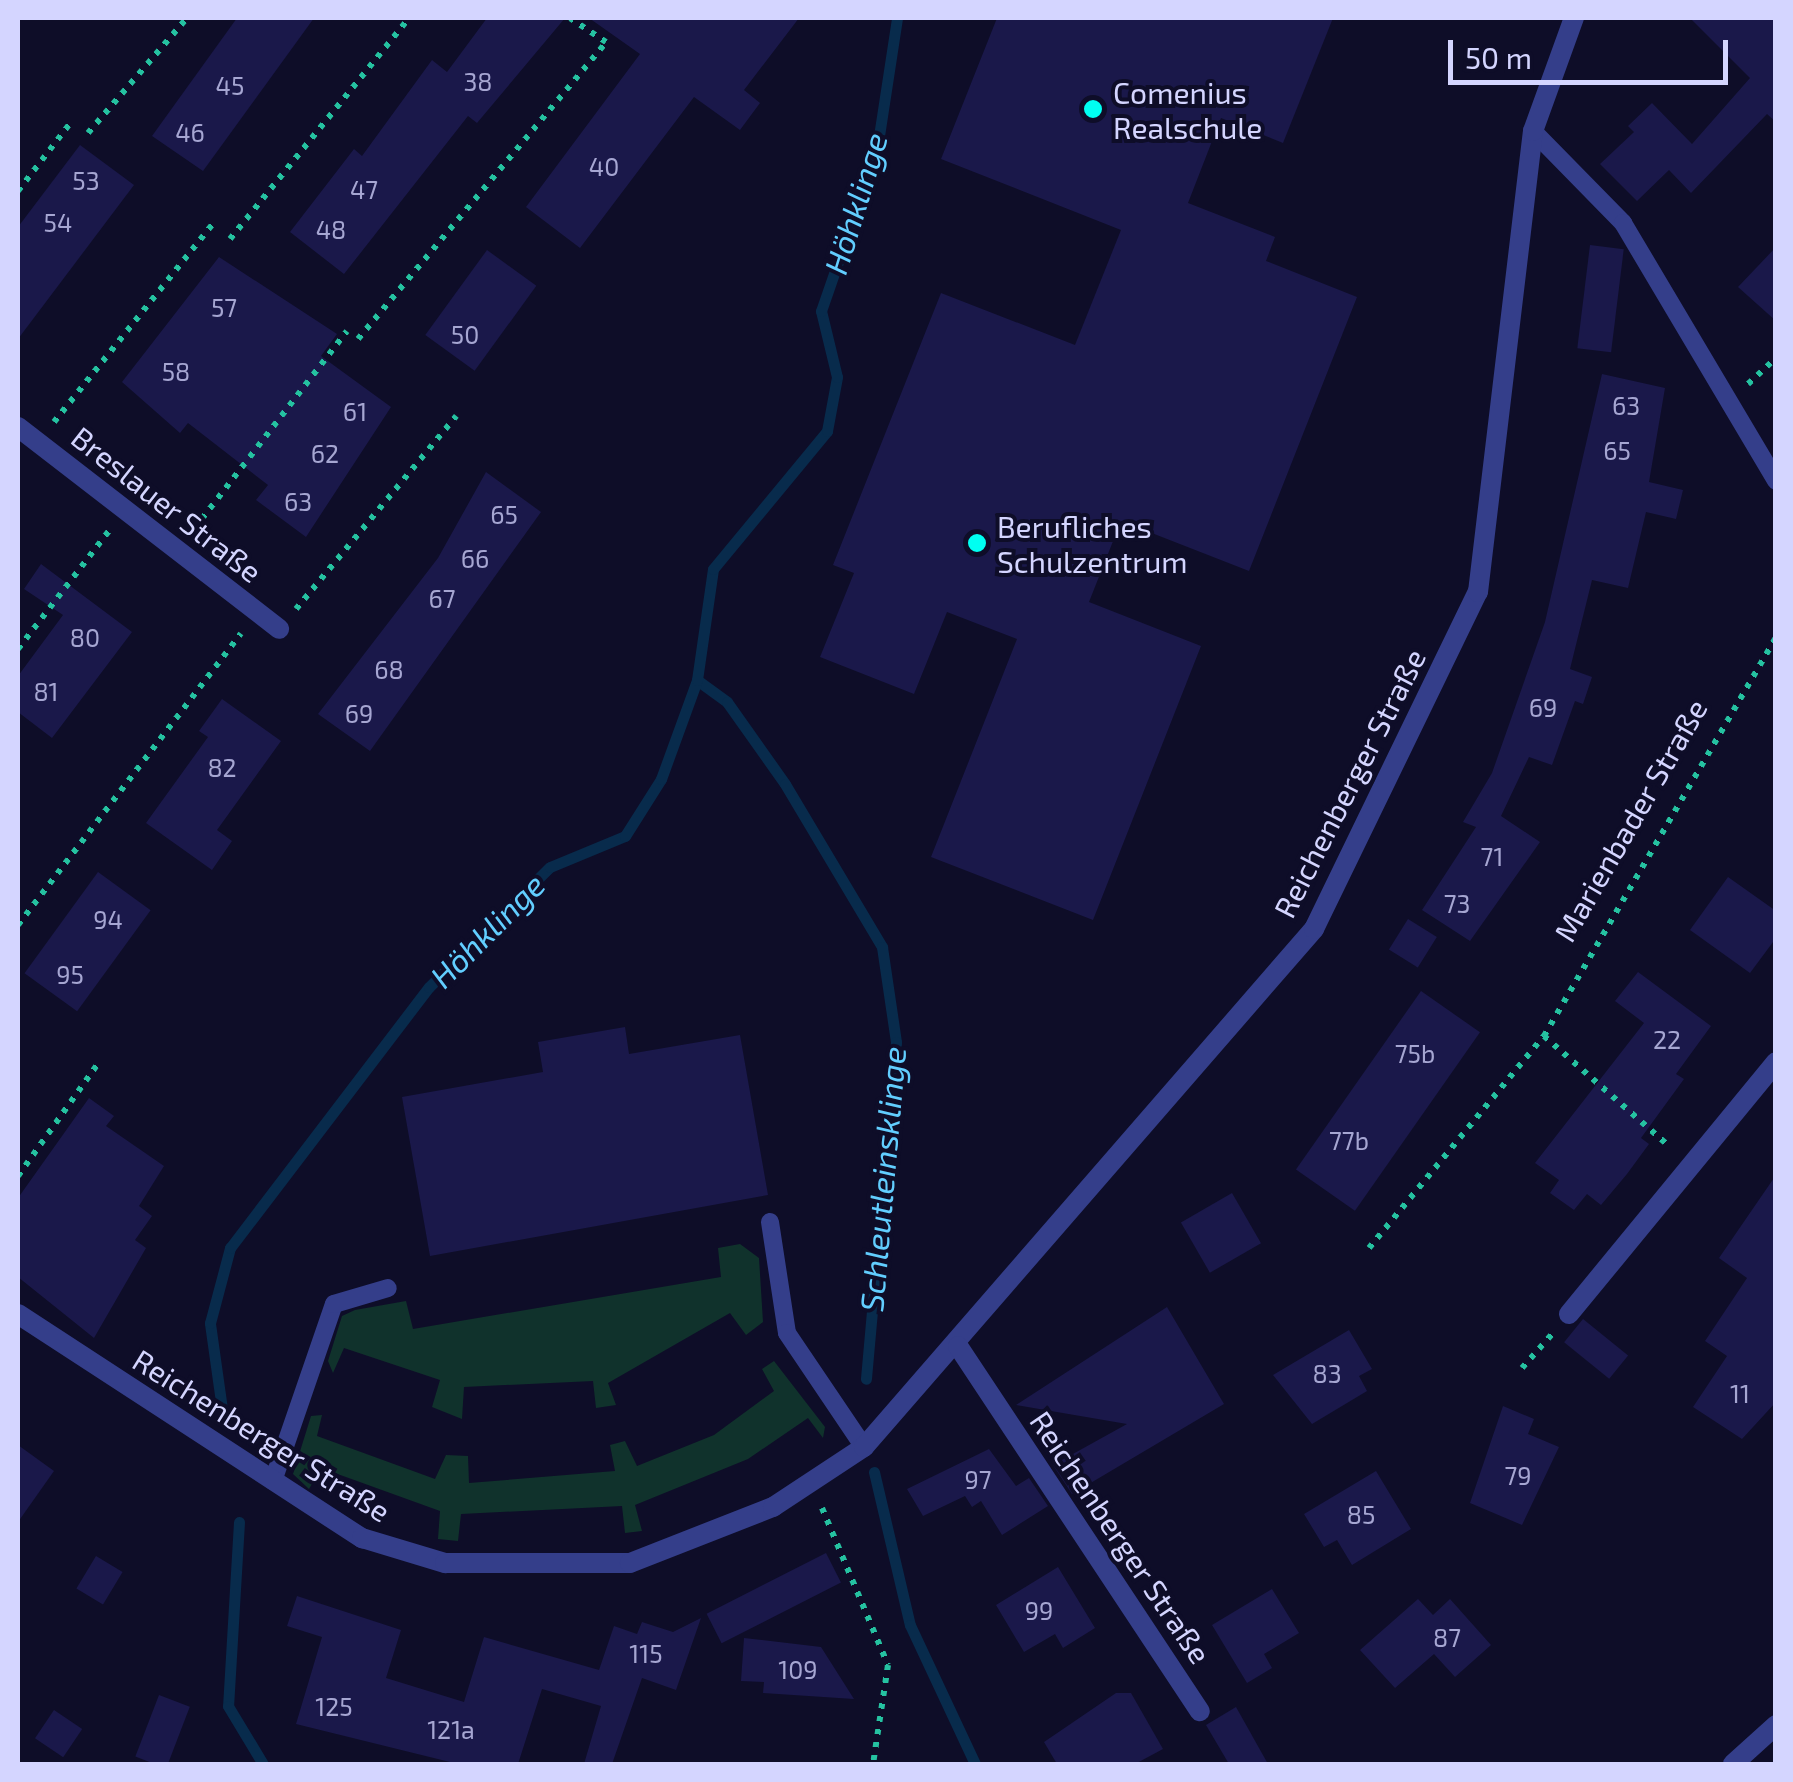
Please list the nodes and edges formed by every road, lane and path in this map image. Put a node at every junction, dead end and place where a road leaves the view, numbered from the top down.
1 (187, 18) edge
2 (408, 18) edge
3 (570, 18) edge
4 (1574, 18) edge
5 (72, 121) dead end
6 (1534, 131) junction
7 (88, 133) dead end
8 (18, 191) edge
9 (212, 225) dead end
10 (230, 239) dead end
11 (348, 331) dead end
12 (358, 339) dead end
13 (456, 416) dead end
14 (18, 427) edge
15 (37, 442) junction
16 (1776, 481) edge
17 (125, 510) junction
18 (178, 550) junction
19 (257, 612) junction
20 (279, 629) joint
21 (1776, 638) edge
22 (18, 649) edge
23 (18, 925) edge
24 (1544, 1036) junction
25 (1776, 1062) edge
26 (97, 1066) dead end
27 (1690, 1166) junction
28 (18, 1176) edge
29 (770, 1222) dead end
30 (1369, 1248) dead end
31 (388, 1288) dead end
32 (18, 1314) edge
33 (1569, 1314) joint
34 (958, 1346) junction
35 (1522, 1368) dead end
36 (864, 1447) junction
37 (273, 1481) junction
38 (812, 1484) junction
39 (1200, 1711) dead end
40 (1776, 1725) edge
41 (873, 1764) edge
42 (1733, 1764) edge

1 - 7 path
2 - 10 path
3 - 12 path
4 - 6 street, Reichenberger Straße
5 - 8 path
6 - 16 lane
6 - 34 street, Reichenberger Straße
9 - 15 path
11 - 18 path
13 - 20 path
14 - 15 street, Breslauer Straße
15 - 17 street, Breslauer Straße
17 - 18 street, Breslauer Straße
17 - 22 path
18 - 19 street, Breslauer Straße
19 - 20 street, Breslauer Straße
19 - 23 path
21 - 24 path, Marienbader Straße
24 - 27 path
24 - 30 path, Marienbader Straße
25 - 27 street
26 - 28 path
27 - 33 street
29 - 36 lane
31 - 37 lane
32 - 37 street, Reichenberger Straße
33 - 35 path
34 - 36 street, Reichenberger Straße
34 - 39 street, Reichenberger Straße
36 - 38 street, Reichenberger Straße
37 - 38 street, Reichenberger Straße
38 - 41 path
40 - 42 street

